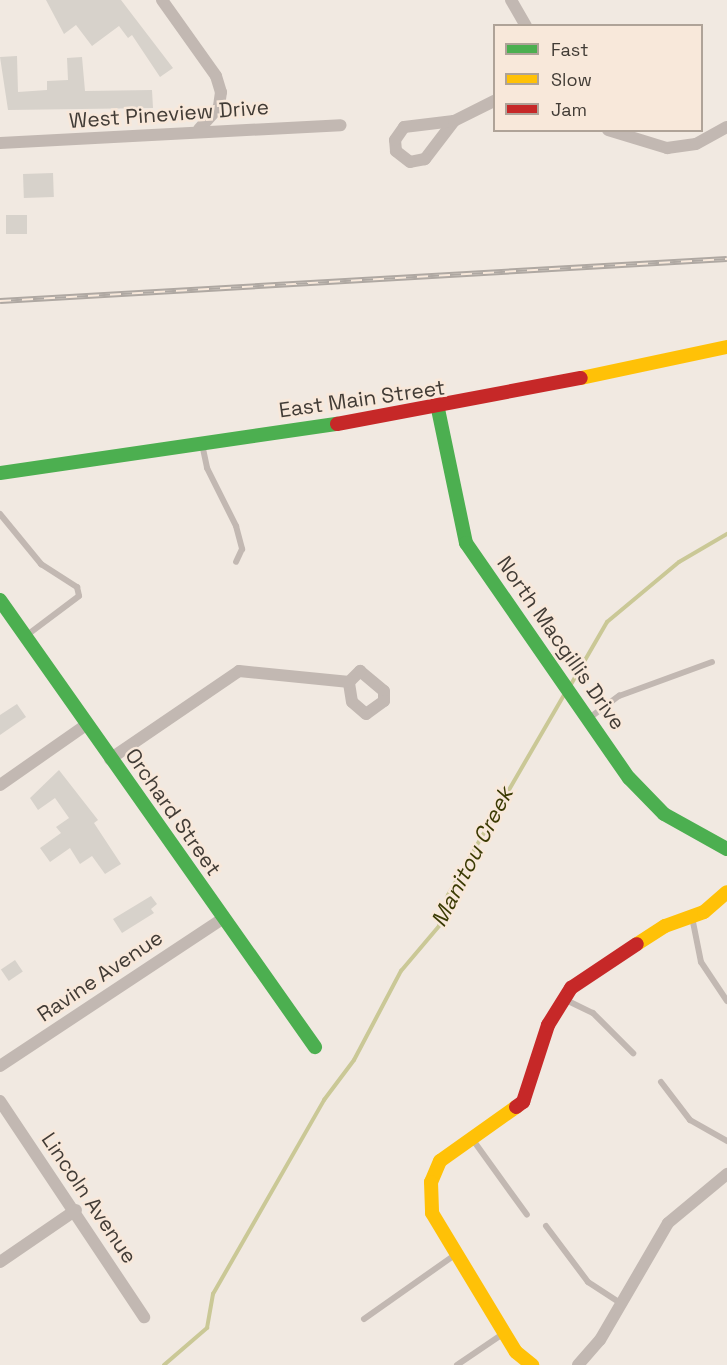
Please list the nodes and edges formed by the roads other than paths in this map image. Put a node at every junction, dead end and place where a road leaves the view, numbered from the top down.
1 (162, 0) edge
2 (511, 0) edge
3 (525, 24) edge
4 (493, 102) edge
5 (454, 121) junction
6 (341, 125) dead end
7 (727, 127) edge
8 (199, 129) junction
9 (615, 132) edge
10 (0, 143) edge
11 (727, 347) edge
12 (438, 409) junction
13 (202, 444) junction
14 (0, 473) edge
15 (0, 514) edge
16 (236, 562) dead end
17 (0, 600) edge
18 (25, 636) junction
19 (712, 662) dead end
20 (349, 682) dead end
21 (588, 719) junction
22 (86, 725) junction
23 (110, 759) junction
24 (0, 785) edge
25 (727, 849) edge
26 (727, 892) edge
27 (691, 917) junction
28 (222, 919) junction
29 (563, 998) junction
30 (727, 1001) edge
31 (315, 1047) dead end
32 (633, 1053) dead end
33 (0, 1066) edge
34 (661, 1082) dead end
35 (0, 1101) edge
36 (471, 1135) junction
37 (727, 1142) edge
38 (727, 1174) edge
39 (76, 1210) junction
40 (527, 1215) dead end
41 (546, 1226) dead end
42 (457, 1253) junction
43 (0, 1262) edge
44 (620, 1303) junction
45 (144, 1317) dead end
46 (364, 1319) dead end
47 (503, 1331) junction
48 (457, 1365) edge
49 (532, 1365) edge
50 (578, 1365) edge

1 - 8 street
2 - 3 street
4 - 5 street
5 - 5 street
6 - 8 street, West Pineview Drive
7 - 9 street
8 - 10 street, West Pineview Drive
11 - 12 street, East Main Street
12 - 13 street, East Main Street
12 - 21 street, North Macgillis Drive
13 - 14 street, East Main Street
13 - 16 lane
15 - 18 lane
17 - 18 street, Orchard Street
18 - 22 street, Orchard Street
19 - 21 lane
20 - 23 street
21 - 25 street, North Macgillis Drive
22 - 23 street, Orchard Street
22 - 24 street
23 - 28 street, Orchard Street
26 - 27 street
27 - 29 street
27 - 30 lane
28 - 31 street, Orchard Street
28 - 33 street, Ravine Avenue
29 - 32 lane
29 - 36 street
34 - 37 lane
35 - 39 street, Lincoln Avenue
36 - 40 lane
36 - 42 street
38 - 44 street
39 - 43 street
39 - 45 street, Lincoln Avenue
41 - 44 lane
42 - 46 lane
42 - 47 street
44 - 50 street
47 - 48 lane
47 - 49 street

